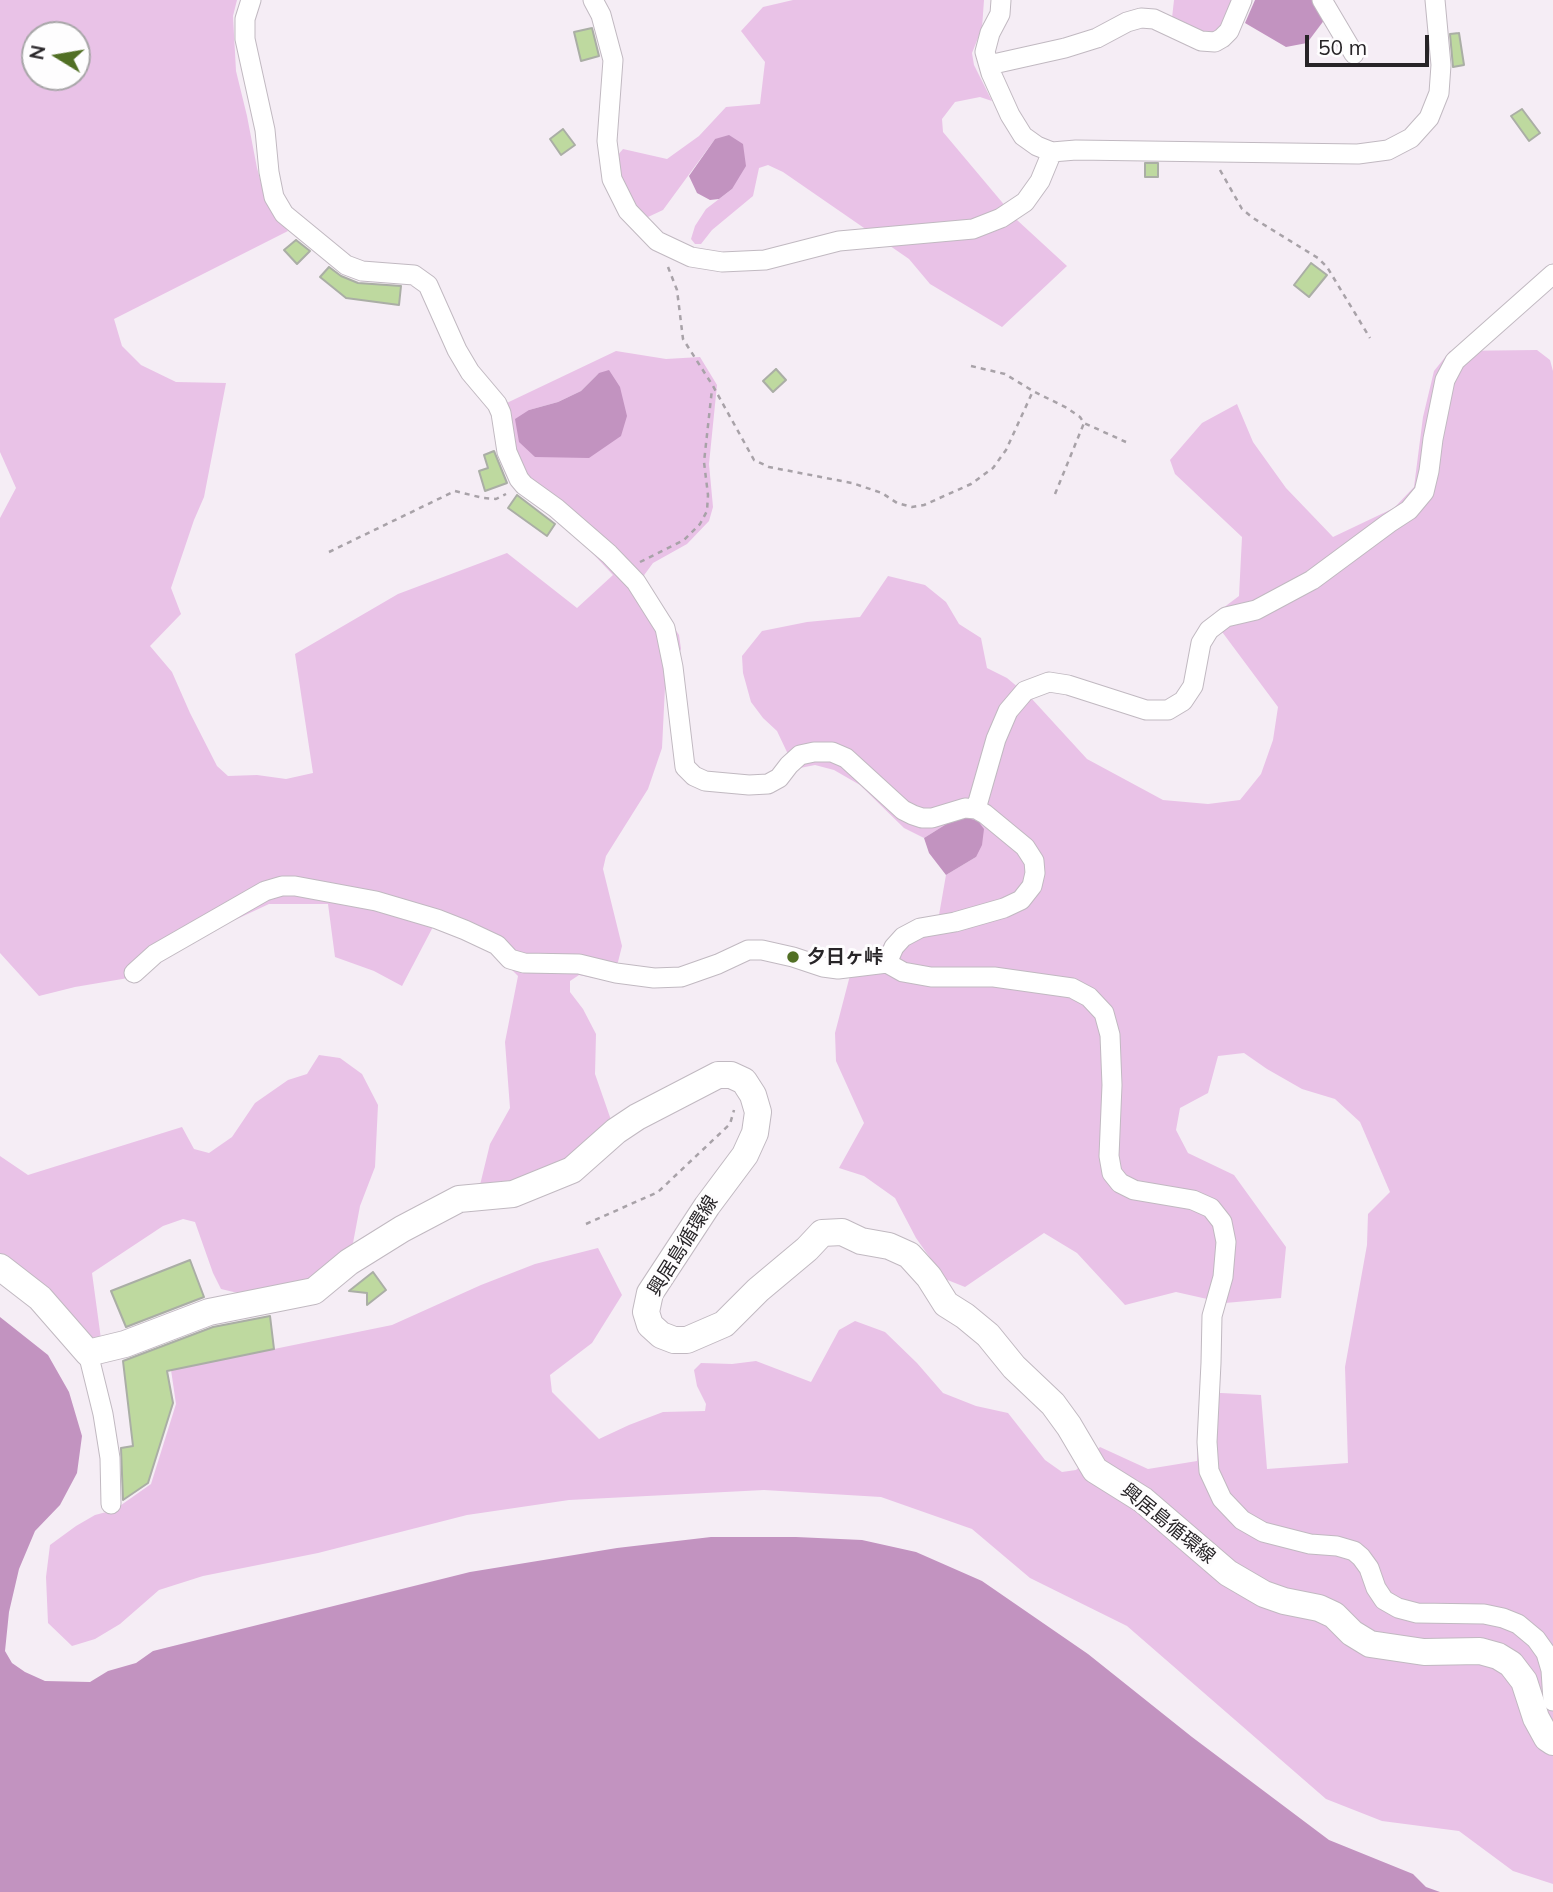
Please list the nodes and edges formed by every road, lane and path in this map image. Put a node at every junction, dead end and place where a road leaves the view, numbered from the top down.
1 (251, 0) edge
2 (593, 0) edge
3 (1001, 0) edge
4 (1242, 0) edge
5 (1322, 0) edge
6 (1435, 0) edge
7 (1354, 54) dead end
8 (989, 65) junction
9 (1052, 152) junction
10 (1216, 153) junction
11 (657, 241) junction
12 (1553, 274) edge
13 (1370, 338) dead end
14 (971, 366) dead end
15 (713, 386) junction
16 (1033, 391) junction
17 (1084, 423) junction
18 (1126, 442) dead end
19 (524, 485) junction
20 (1055, 494) dead end
21 (329, 552) dead end
22 (624, 569) junction
23 (976, 809) junction
24 (887, 963) junction
25 (134, 973) dead end
26 (739, 1079) junction
27 (586, 1224) dead end
28 (0, 1267) edge
29 (88, 1353) junction
30 (111, 1504) dead end
31 (1553, 1701) edge
32 (1553, 1742) edge

1 - 19 street
2 - 11 street
3 - 8 street
4 - 8 street
5 - 7 street
6 - 10 street
8 - 9 street
9 - 10 street
9 - 11 street
10 - 13 path
11 - 15 path
12 - 23 street
14 - 16 path
15 - 16 path
15 - 22 path
16 - 17 path
17 - 18 path
17 - 20 path
19 - 21 path
19 - 22 street
22 - 23 street
23 - 24 street
24 - 25 street
24 - 31 street
26 - 27 path
26 - 29 main road
26 - 32 main road, 興居島循環線
28 - 29 main road
29 - 30 street

